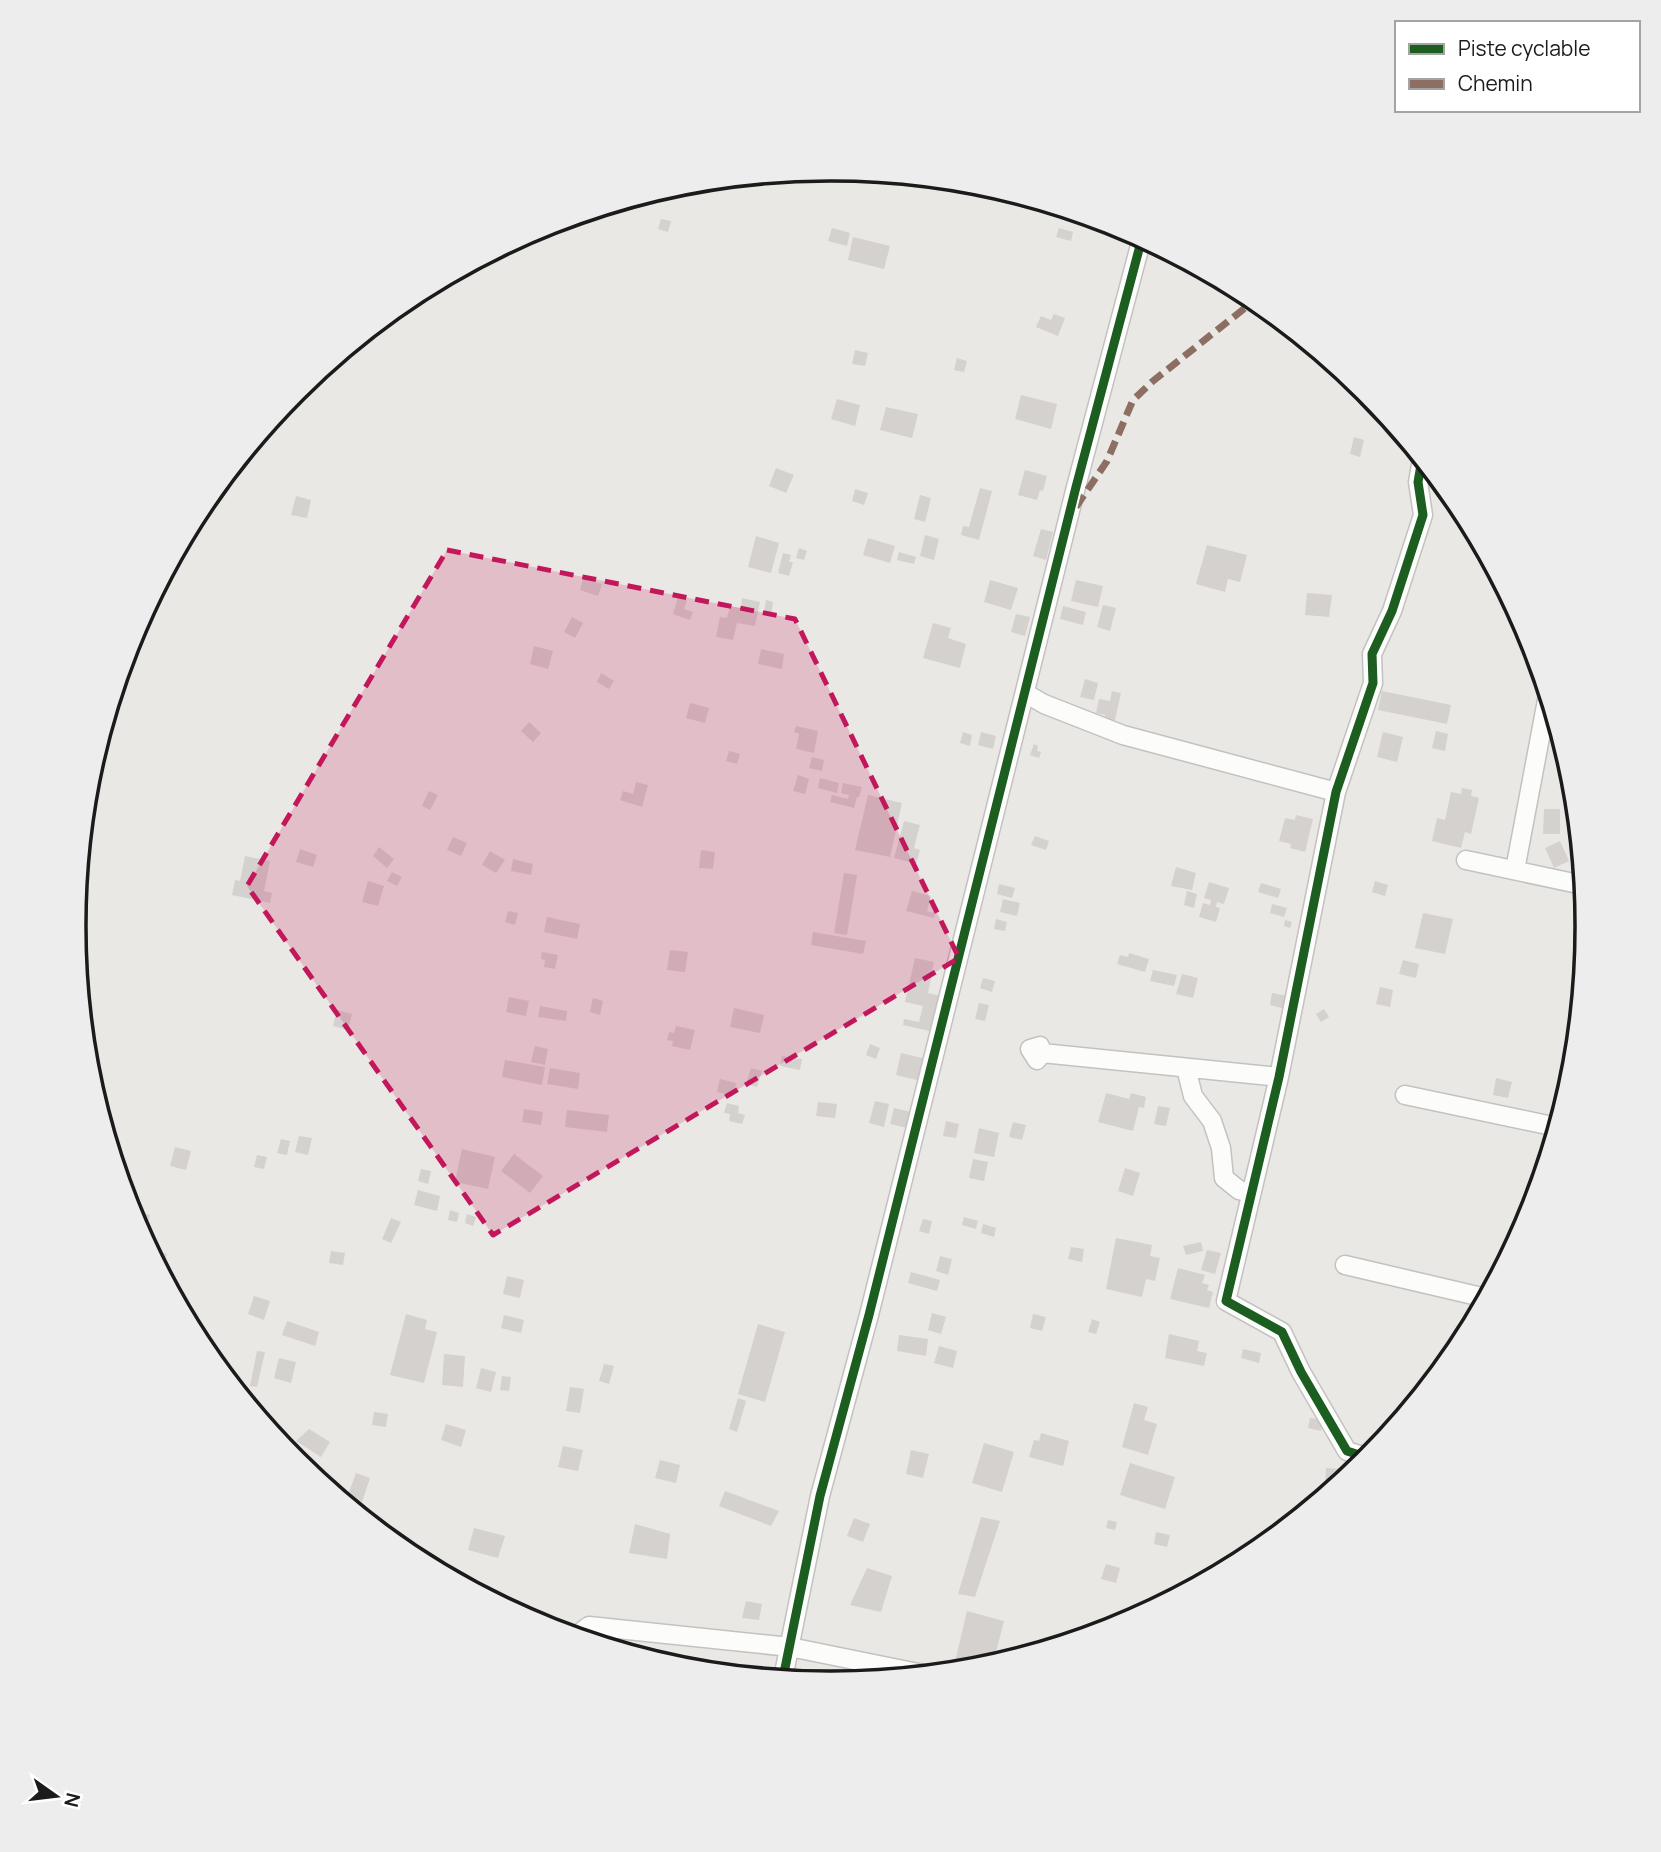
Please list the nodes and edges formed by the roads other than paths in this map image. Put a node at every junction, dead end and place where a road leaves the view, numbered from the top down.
1 (1139, 249) edge
2 (1420, 472) edge
3 (1025, 692) junction
4 (1544, 714) edge
5 (1336, 792) junction
6 (1466, 860) dead end
7 (1515, 870) junction
8 (1574, 883) edge
9 (1042, 1053) dead end
10 (1186, 1068) junction
11 (1279, 1077) junction
12 (1405, 1095) dead end
13 (1548, 1125) edge
14 (1251, 1193) junction
15 (1345, 1265) dead end
16 (1476, 1296) edge
17 (1356, 1454) edge
18 (585, 1629) edge
19 (790, 1647) junction
20 (892, 1668) edge
21 (785, 1669) edge

1 - 3 street
2 - 5 street
3 - 5 street
3 - 19 street
4 - 7 street
5 - 11 street
6 - 7 street
7 - 8 street
9 - 10 street
10 - 11 street
10 - 14 street
11 - 14 street
12 - 13 street
14 - 17 street
15 - 16 street
18 - 19 street
19 - 20 street
19 - 21 street

